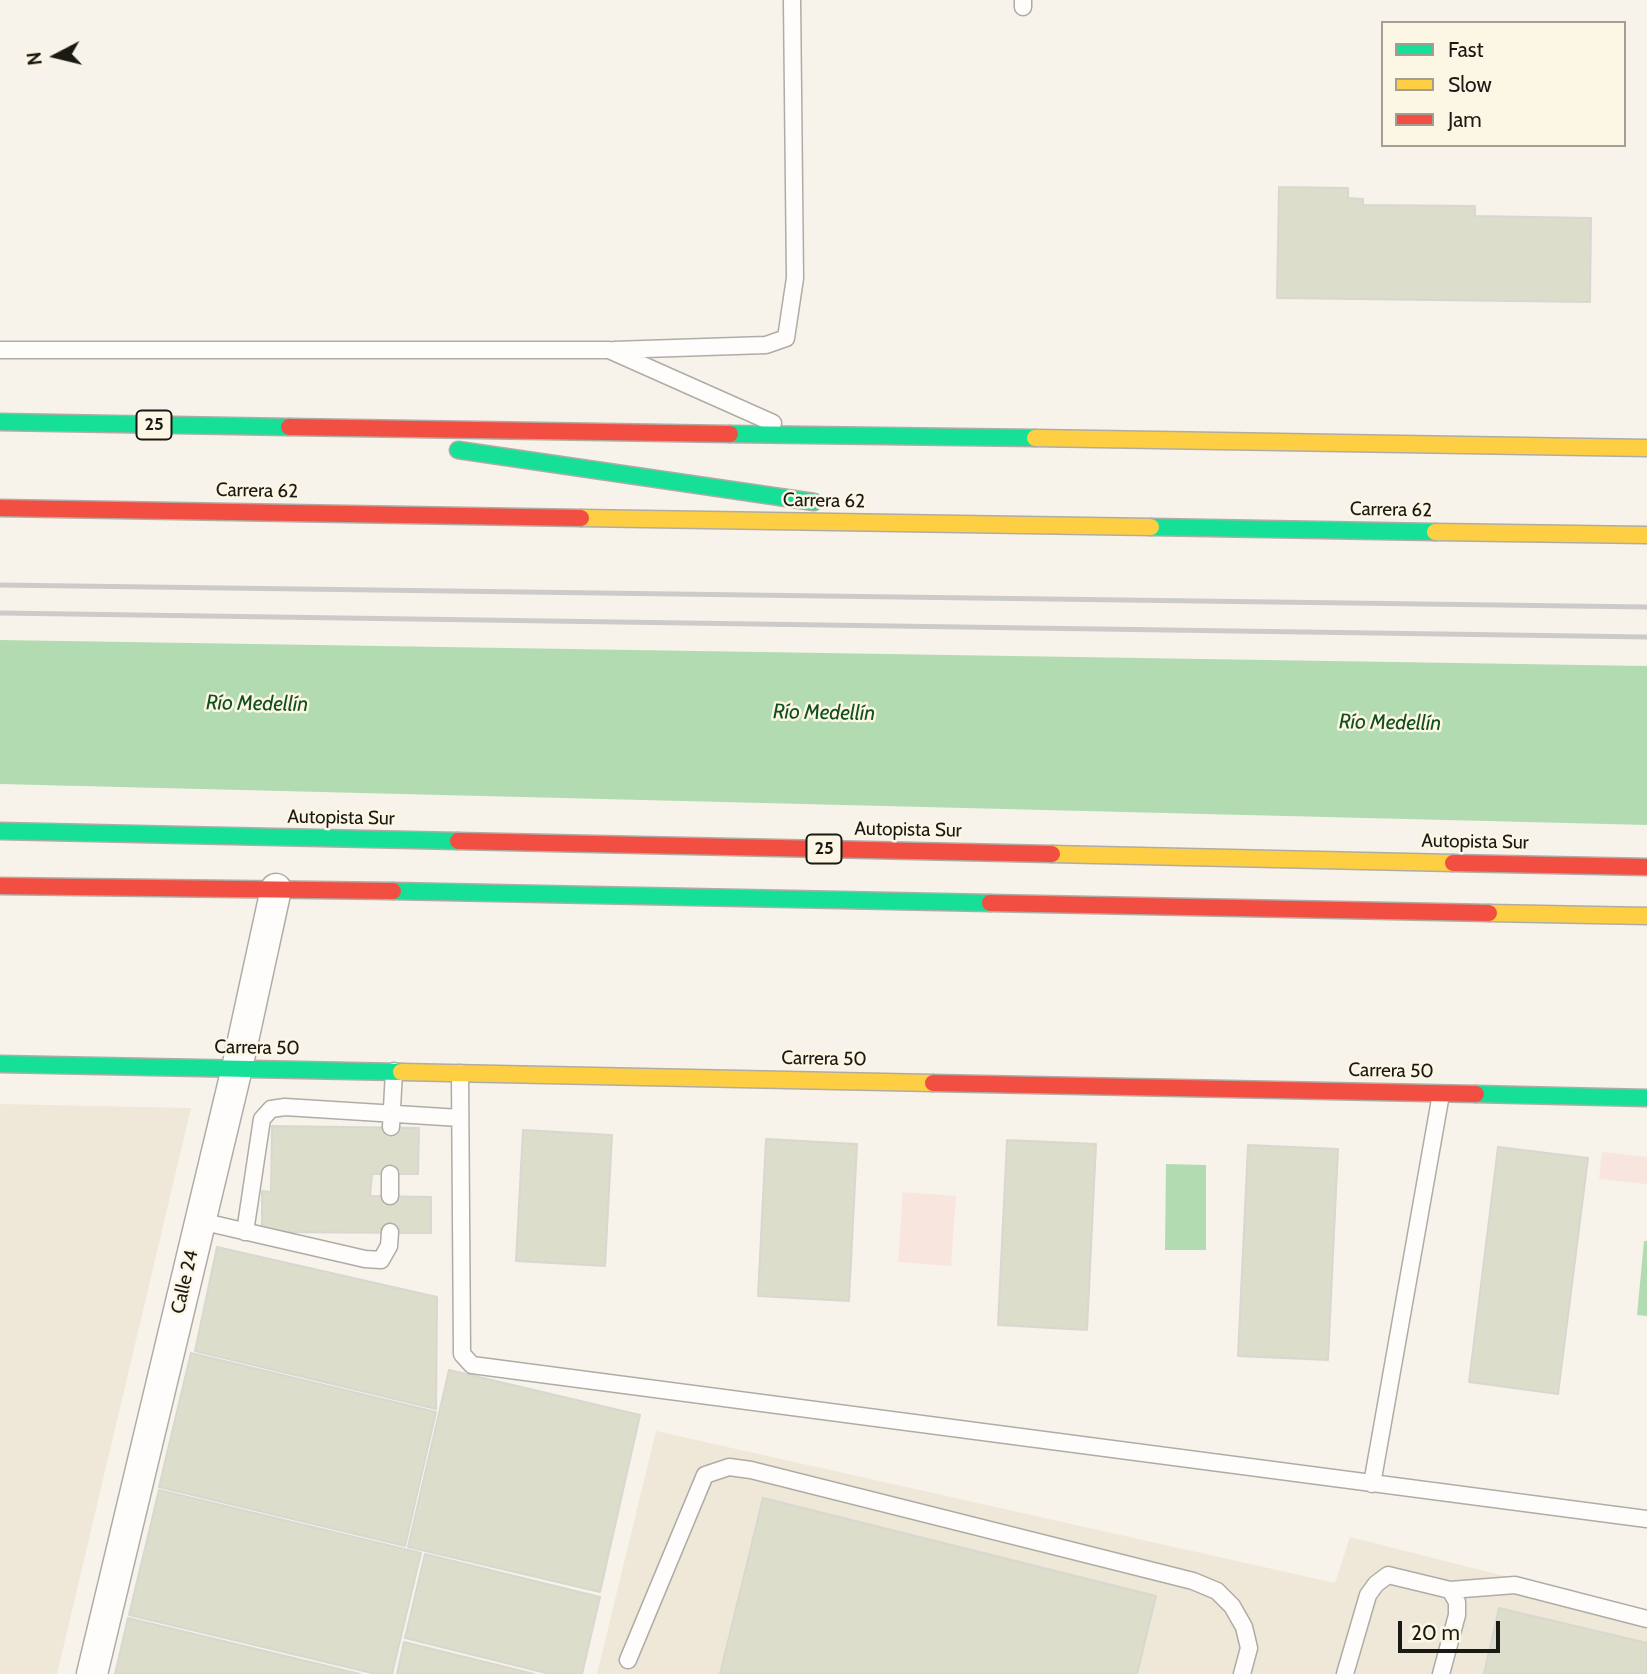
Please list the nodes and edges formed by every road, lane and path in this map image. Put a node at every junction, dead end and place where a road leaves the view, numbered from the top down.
1 (792, 0) edge
2 (0, 350) edge
3 (609, 350) junction
4 (0, 422) edge
5 (309, 428) junction
6 (797, 435) junction
7 (1647, 448) edge
8 (0, 508) edge
9 (972, 525) junction
10 (1647, 535) edge
11 (0, 831) edge
12 (1647, 867) edge
13 (0, 886) edge
14 (276, 889) junction
15 (1647, 916) edge
16 (0, 1064) edge
17 (237, 1069) junction
18 (394, 1071) junction
19 (460, 1073) junction
20 (1441, 1094) junction
21 (1647, 1098) edge
22 (460, 1118) junction
23 (392, 1121) junction
24 (390, 1174) dead end
25 (390, 1196) dead end
26 (200, 1221) junction
27 (245, 1232) junction
28 (390, 1232) dead end
29 (1372, 1484) junction
30 (1647, 1519) edge
31 (1450, 1590) junction
32 (1647, 1619) edge
33 (628, 1660) dead end
34 (92, 1674) edge
35 (1242, 1674) edge
36 (1345, 1674) edge
37 (1441, 1674) edge

1 - 3 lane
2 - 3 lane
3 - 6 lane
4 - 5 main road, 25
5 - 6 main road, 25
5 - 9 main road
6 - 7 main road, 25
8 - 9 main road, Carrera 62
9 - 10 main road, Carrera 62
11 - 12 main road, Autopista Sur / 25
13 - 14 main road
14 - 15 main road
14 - 17 street, Calle 24
16 - 17 main road, Carrera 50
17 - 18 main road, Carrera 50
17 - 26 street, Calle 24
18 - 19 main road, Carrera 50
18 - 23 lane
19 - 20 main road, Carrera 50
19 - 22 lane
20 - 21 main road, Carrera 50
20 - 29 lane
22 - 23 lane
22 - 29 lane
23 - 27 lane
24 - 25 lane
26 - 27 lane
26 - 34 street, Calle 24
27 - 28 lane
29 - 30 lane
31 - 32 lane
31 - 36 lane
31 - 37 lane
33 - 35 lane

